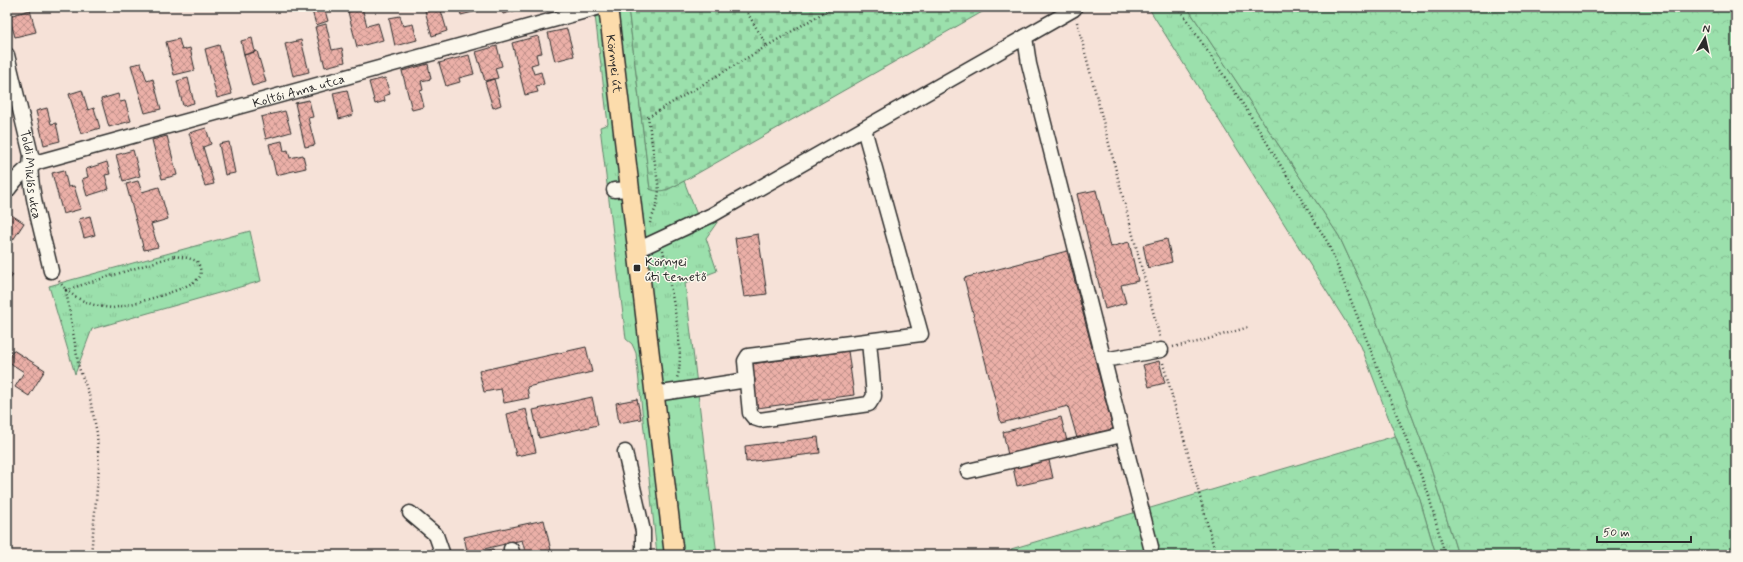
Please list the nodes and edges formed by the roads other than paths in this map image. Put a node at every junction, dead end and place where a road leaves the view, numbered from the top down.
1 (600, 7) edge
2 (608, 7) edge
3 (1074, 9) road end
4 (1025, 37) junction
5 (7, 55) edge
6 (864, 129) junction
7 (30, 166) junction
8 (7, 191) edge
9 (637, 250) junction
10 (51, 271) road end
11 (869, 341) junction
12 (1161, 350) road end
13 (1104, 360) junction
14 (747, 380) junction
15 (663, 392) junction
16 (1122, 435) junction
17 (625, 452) dead end
18 (968, 471) dead end
19 (410, 512) dead end
20 (1151, 547) dead end
21 (443, 555) edge
22 (642, 555) edge
23 (674, 555) edge

1 - 7 street, Koltói Anna utca
2 - 9 main road, Környei út
3 - 4 street
4 - 6 street
4 - 13 street
5 - 7 street, Toldi Miklós utca
6 - 9 street
6 - 11 street
7 - 8 street, Koltói Anna utca
7 - 10 street, Toldi Miklós utca
9 - 15 main road, Környei út
11 - 14 street
11 - 14 street
12 - 13 street
13 - 16 street
14 - 15 street
15 - 23 main road, Környei út
16 - 18 street
16 - 20 street
17 - 22 street
19 - 21 street

